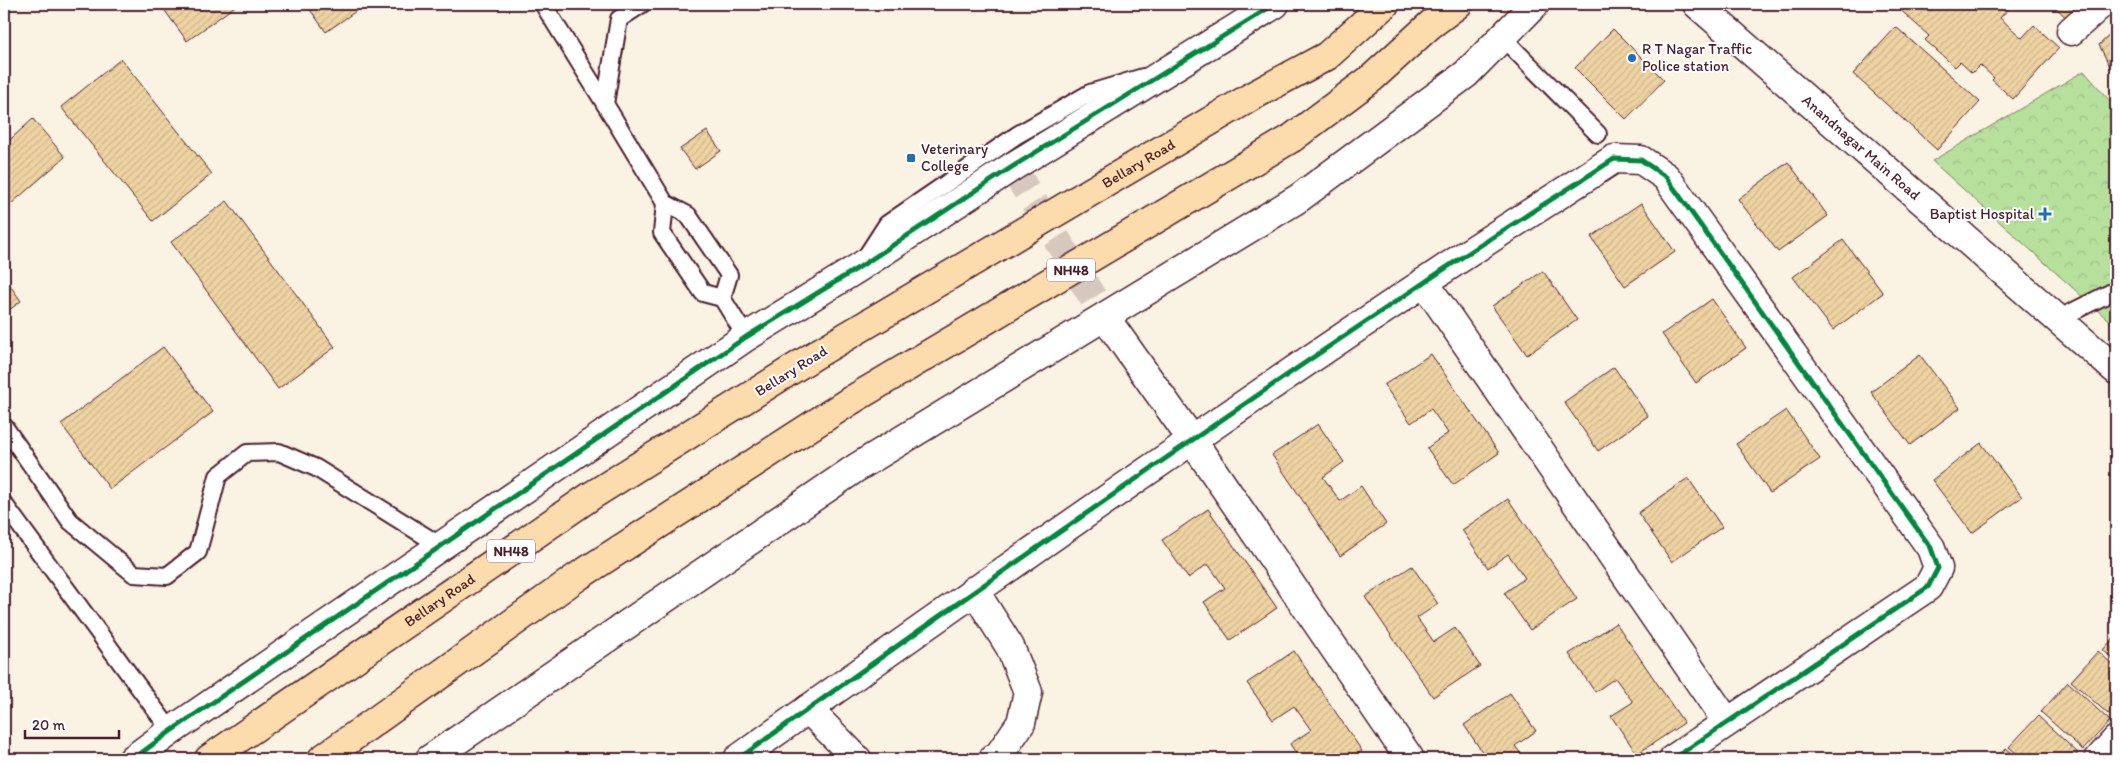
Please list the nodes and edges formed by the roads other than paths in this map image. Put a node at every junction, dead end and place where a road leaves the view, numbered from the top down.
1 (543, 4) edge
2 (642, 4) edge
3 (1275, 4) edge
4 (1385, 4) edge
5 (1458, 4) edge
6 (1535, 4) edge
7 (1697, 4) edge
8 (2101, 4) edge
9 (2071, 31) dead end
10 (1502, 37) junction
11 (605, 104) junction
12 (1598, 134) dead end
13 (665, 203) junction
14 (1424, 282) junction
15 (2116, 290) edge
16 (722, 298) junction
17 (1105, 317) junction
18 (2056, 320) junction
19 (746, 337) junction
20 (2116, 370) edge
21 (4, 426) edge
22 (1192, 440) junction
23 (4, 504) edge
24 (440, 546) junction
25 (974, 590) junction
26 (808, 709) junction
27 (1727, 722) junction
28 (171, 731) junction
29 (2116, 740) edge
30 (134, 759) edge
31 (209, 759) edge
32 (322, 759) edge
33 (430, 759) edge
34 (738, 759) edge
35 (857, 759) edge
36 (994, 759) edge
37 (1410, 759) edge
38 (1673, 759) edge
39 (2099, 759) edge

1 - 11 lane
2 - 11 lane
3 - 19 street
4 - 31 highway, Bellary Road / NH48, bridge
5 - 32 highway, NH48, bridge
6 - 10 street
7 - 18 street, Anandnagar Main Road
8 - 9 street
10 - 12 lane
10 - 17 street
11 - 13 lane
13 - 16 lane
13 - 16 lane
14 - 22 street
14 - 27 street
14 - 27 street
15 - 18 lane
16 - 19 lane
17 - 22 street
17 - 33 street
18 - 20 street, Anandnagar Main Road
19 - 24 street
21 - 24 lane
22 - 25 street
22 - 37 street
23 - 28 lane
24 - 28 street
25 - 26 street
25 - 36 street
26 - 34 street
26 - 35 street
27 - 38 street
28 - 30 street
29 - 39 street

